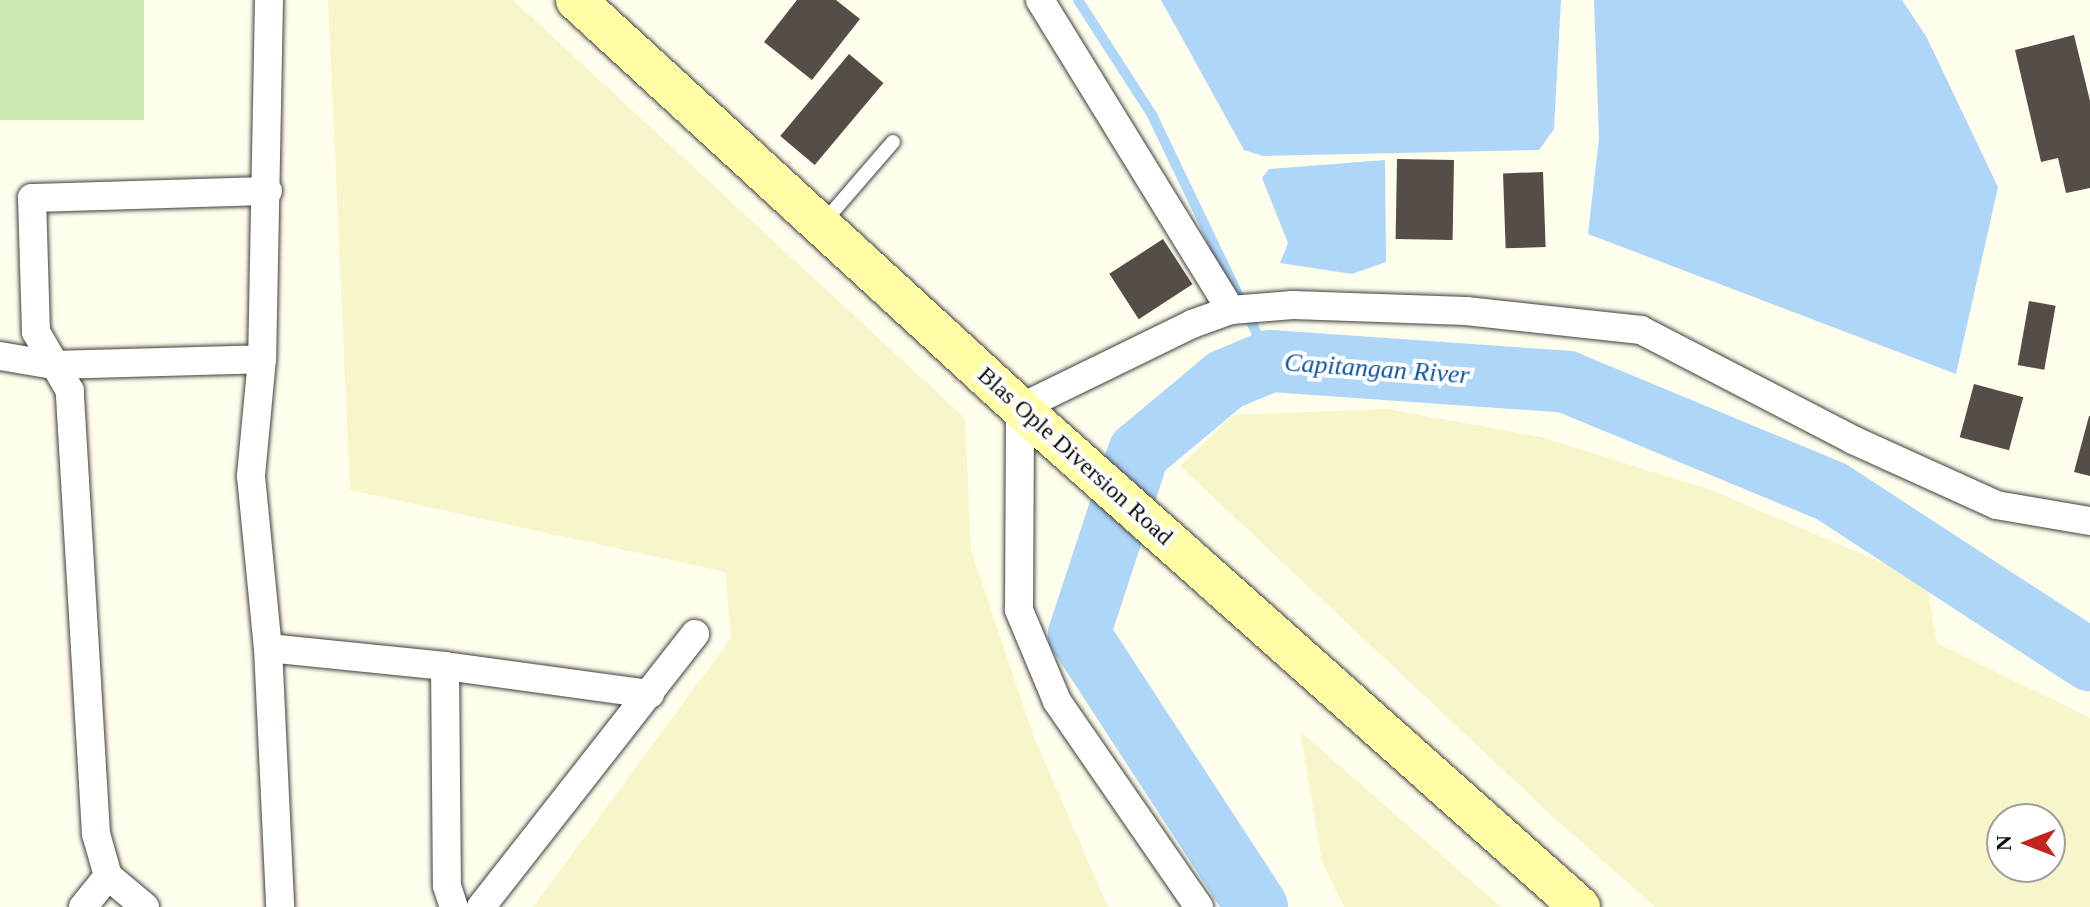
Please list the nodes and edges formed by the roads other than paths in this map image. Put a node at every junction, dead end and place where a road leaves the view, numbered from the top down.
1 (269, 0) edge
2 (576, 0) edge
3 (1040, 0) edge
4 (893, 142) dead end
5 (268, 191) junction
6 (821, 225) junction
7 (1237, 309) junction
8 (0, 356) edge
9 (262, 359) junction
10 (53, 365) junction
11 (1030, 415) junction
12 (2090, 521) edge
13 (695, 634) dead end
14 (268, 648) junction
15 (445, 666) junction
16 (650, 694) junction
17 (108, 876) junction
18 (83, 907) edge
19 (145, 907) edge
20 (280, 907) edge
21 (454, 907) edge
22 (481, 907) edge
23 (1199, 907) edge
24 (1580, 907) edge

1 - 5 street
2 - 6 main road, Blas Ople Diversion Road
3 - 7 street
4 - 6 lane
5 - 9 street
5 - 10 street
6 - 11 main road, Blas Ople Diversion Road
7 - 11 street
7 - 12 street
8 - 10 street
9 - 10 street
9 - 14 street
10 - 17 street
11 - 23 street
11 - 24 main road, Blas Ople Diversion Road
13 - 16 street
14 - 15 street
14 - 20 street
15 - 16 street
15 - 21 street
16 - 22 street
17 - 18 street
17 - 19 street

